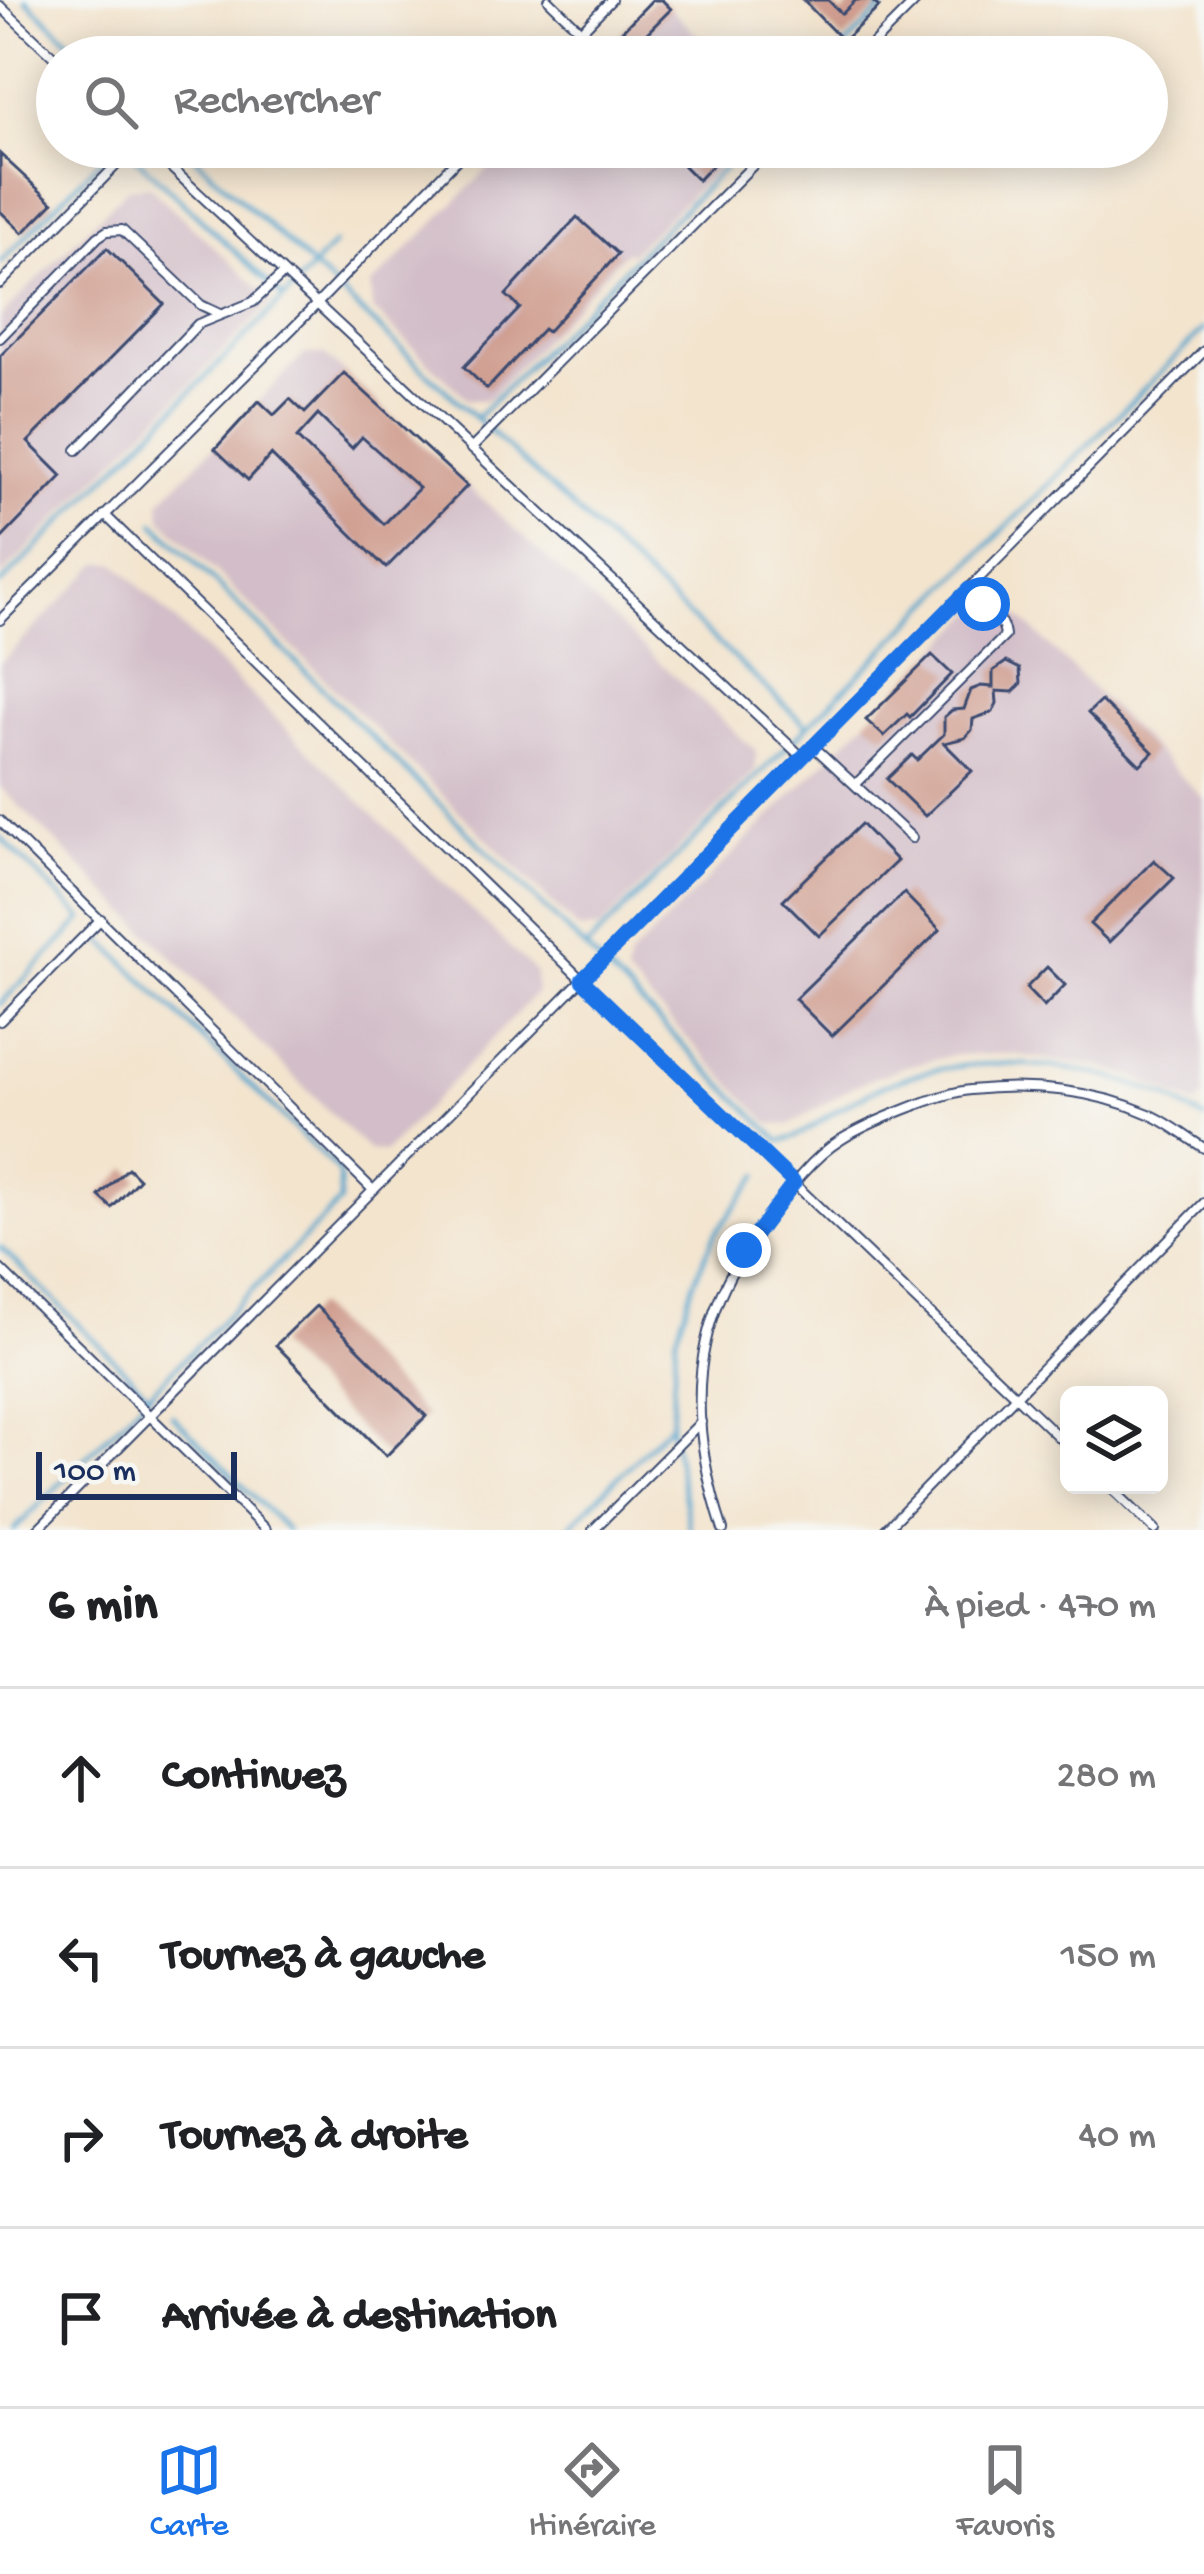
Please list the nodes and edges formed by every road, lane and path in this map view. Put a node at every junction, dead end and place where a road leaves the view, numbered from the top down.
1 (549, 0) edge
2 (611, 0) edge
3 (917, 0) edge
4 (0, 6) edge
5 (580, 31) junction
6 (575, 36) edge
7 (881, 36) edge
8 (36, 40) edge
9 (113, 168) edge
10 (171, 168) edge
11 (449, 168) edge
12 (750, 168) edge
13 (283, 274) junction
14 (0, 284) edge
15 (316, 305) junction
16 (220, 314) junction
17 (0, 338) edge
18 (1204, 351) edge
19 (471, 449) junction
20 (77, 450) dead end
21 (104, 515) junction
22 (969, 589) junction
23 (0, 620) edge
24 (813, 746) junction
25 (802, 757) junction
26 (856, 784) junction
27 (0, 821) edge
28 (912, 838) dead end
29 (100, 919) junction
30 (582, 980) junction
31 (0, 1021) edge
32 (1204, 1148) edge
33 (794, 1183) junction
34 (373, 1190) junction
35 (1204, 1203) edge
36 (0, 1269) edge
37 (1016, 1396) junction
38 (701, 1422) junction
39 (1060, 1438) edge
40 (1117, 1494) edge
41 (37, 1530) edge
42 (266, 1530) edge
43 (593, 1530) edge
44 (723, 1530) edge
45 (885, 1530) edge
46 (1155, 1530) edge

1 - 5 lane
2 - 5 lane
3 - 7 lane
4 - 8 lane
5 - 6 lane
9 - 14 lane
10 - 13 lane
11 - 15 lane
12 - 19 lane
13 - 15 lane
13 - 16 lane
15 - 19 lane
15 - 21 lane
16 - 17 lane
16 - 20 lane
18 - 22 lane
19 - 25 lane
21 - 23 lane
21 - 30 lane
22 - 24 lane
22 - 26 lane
24 - 25 lane
24 - 26 lane
25 - 30 lane
26 - 28 lane
27 - 29 lane
29 - 31 lane
29 - 34 lane
30 - 33 lane
30 - 34 lane
32 - 33 lane
33 - 37 lane
33 - 38 lane
34 - 41 lane
35 - 37 lane
36 - 42 lane
37 - 39 lane
37 - 45 lane
38 - 43 lane
38 - 44 lane
40 - 46 lane

